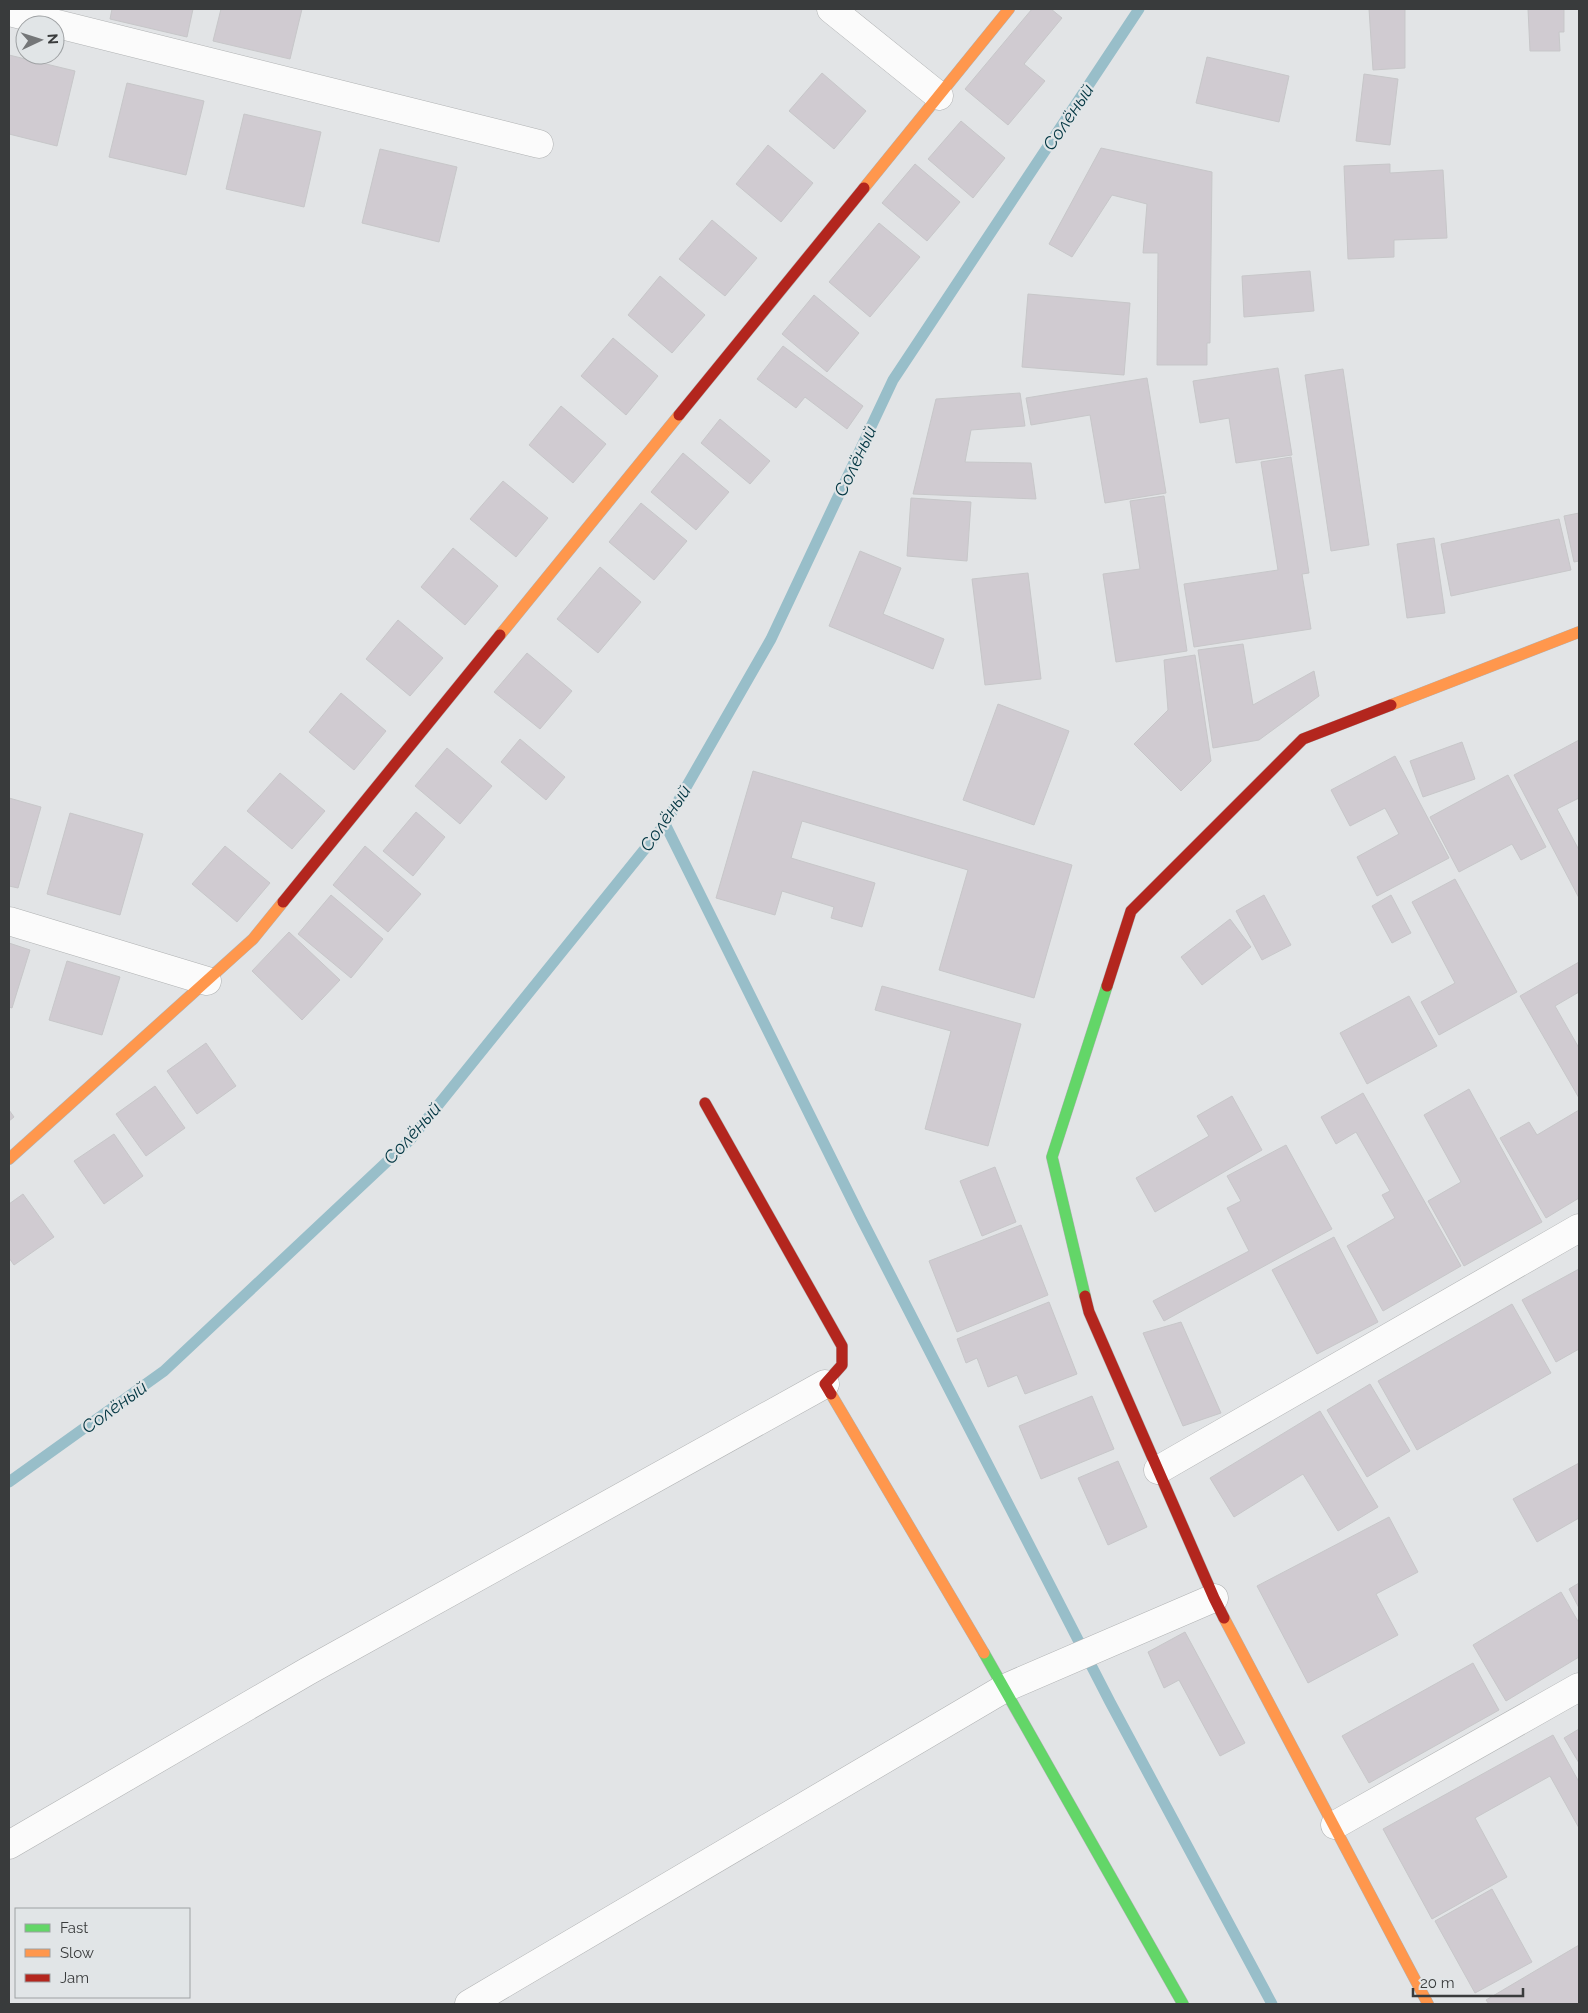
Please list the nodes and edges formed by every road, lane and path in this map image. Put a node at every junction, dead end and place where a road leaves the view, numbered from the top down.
1 (831, 9) edge
2 (1008, 9) edge
3 (9, 12) edge
4 (939, 96) junction
5 (539, 144) dead end
6 (1579, 632) edge
7 (9, 921) edge
8 (207, 981) junction
9 (705, 1103) dead end
10 (9, 1159) edge
11 (1579, 1228) edge
12 (825, 1384) junction
13 (1158, 1470) junction
14 (1214, 1598) junction
15 (1579, 1687) edge
16 (1005, 1688) junction
17 (1335, 1825) junction
18 (9, 1845) edge
19 (476, 2003) edge
20 (1183, 2004) edge
21 (1428, 2004) edge

1 - 4 street
2 - 4 street
3 - 5 street
4 - 8 street
6 - 13 street
7 - 8 street
8 - 10 street
9 - 12 street
11 - 13 street
12 - 16 street
12 - 18 street
13 - 14 street
14 - 16 street
14 - 17 street
15 - 17 street
16 - 19 street
16 - 20 street
17 - 21 street

